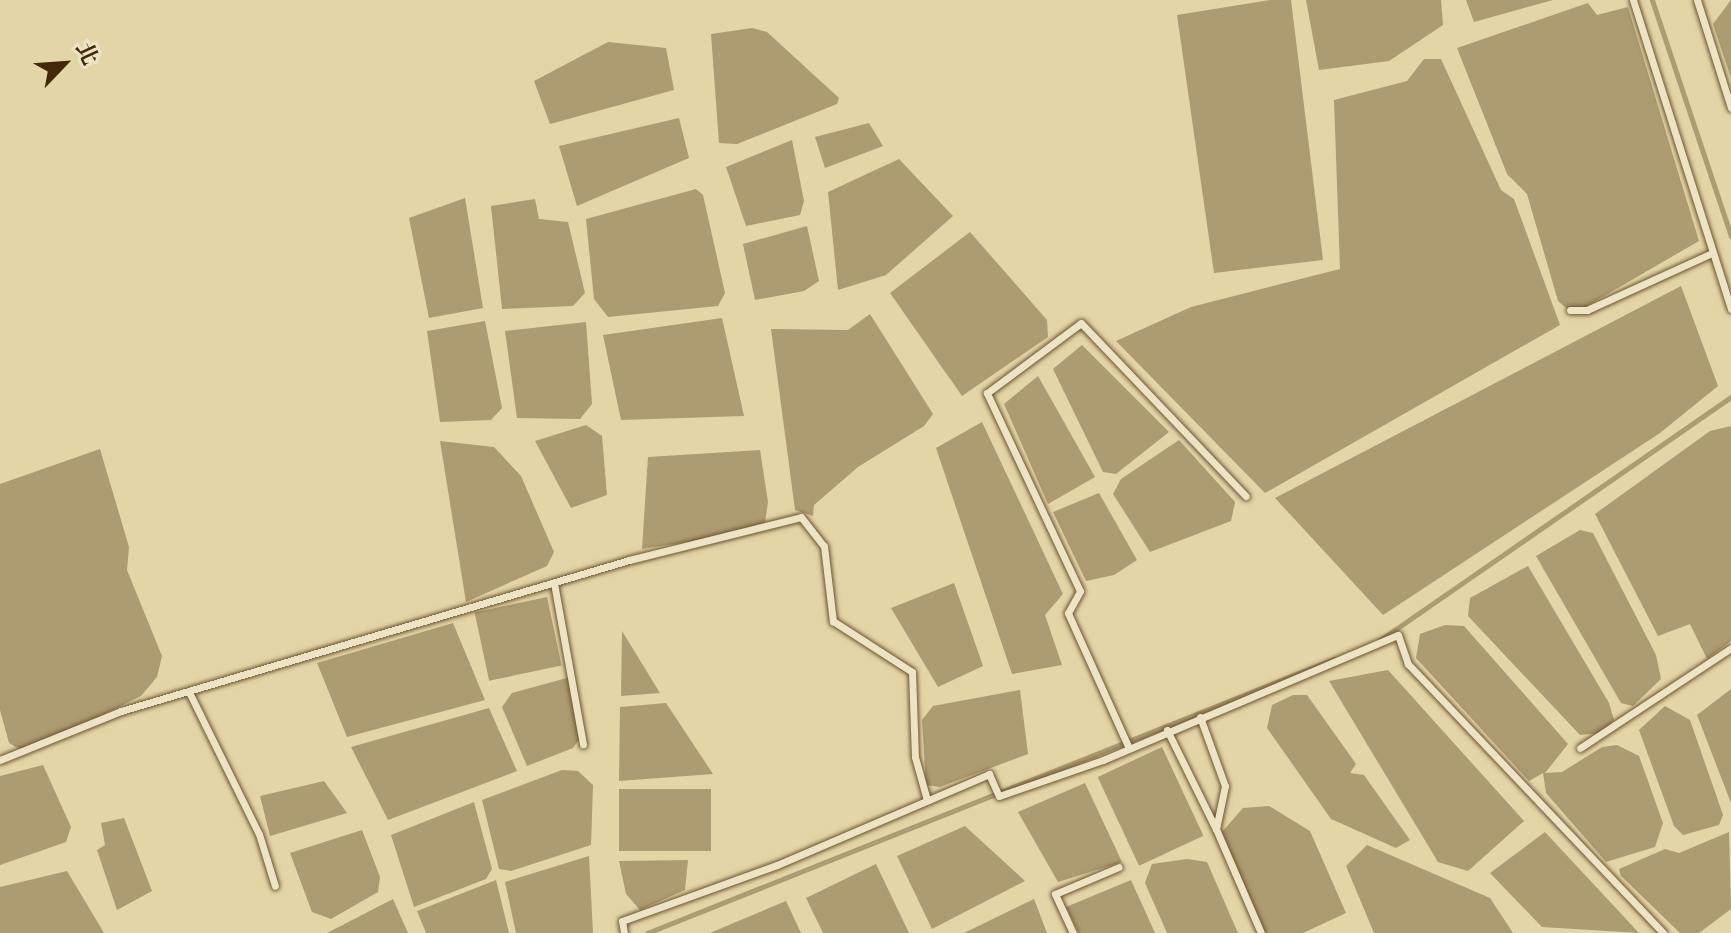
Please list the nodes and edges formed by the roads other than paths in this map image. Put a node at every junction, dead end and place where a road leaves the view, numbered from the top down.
1 (1633, 0) edge
2 (1697, 0) edge
3 (1731, 108) edge
4 (1712, 253) junction
5 (1731, 309) edge
6 (1570, 310) dead end
7 (1246, 496) dead end
8 (554, 583) junction
9 (1731, 648) edge
10 (189, 692) junction
11 (1200, 717) junction
12 (1167, 730) junction
13 (583, 744) dead end
14 (1128, 746) junction
15 (1580, 748) dead end
16 (0, 760) edge
17 (927, 800) junction
18 (1216, 829) junction
19 (1119, 867) dead end
20 (275, 886) dead end
21 (624, 932) edge
22 (1073, 933) edge
23 (1261, 933) edge
24 (1663, 933) edge

1 - 4 lane
2 - 3 lane
4 - 5 lane
4 - 6 lane
7 - 14 lane
8 - 10 lane
8 - 13 lane
8 - 17 lane
9 - 15 lane
10 - 16 lane
10 - 20 lane
11 - 12 lane
11 - 18 lane
11 - 24 lane
12 - 14 lane
12 - 18 lane
14 - 17 lane
17 - 21 lane
18 - 23 lane
19 - 22 lane

